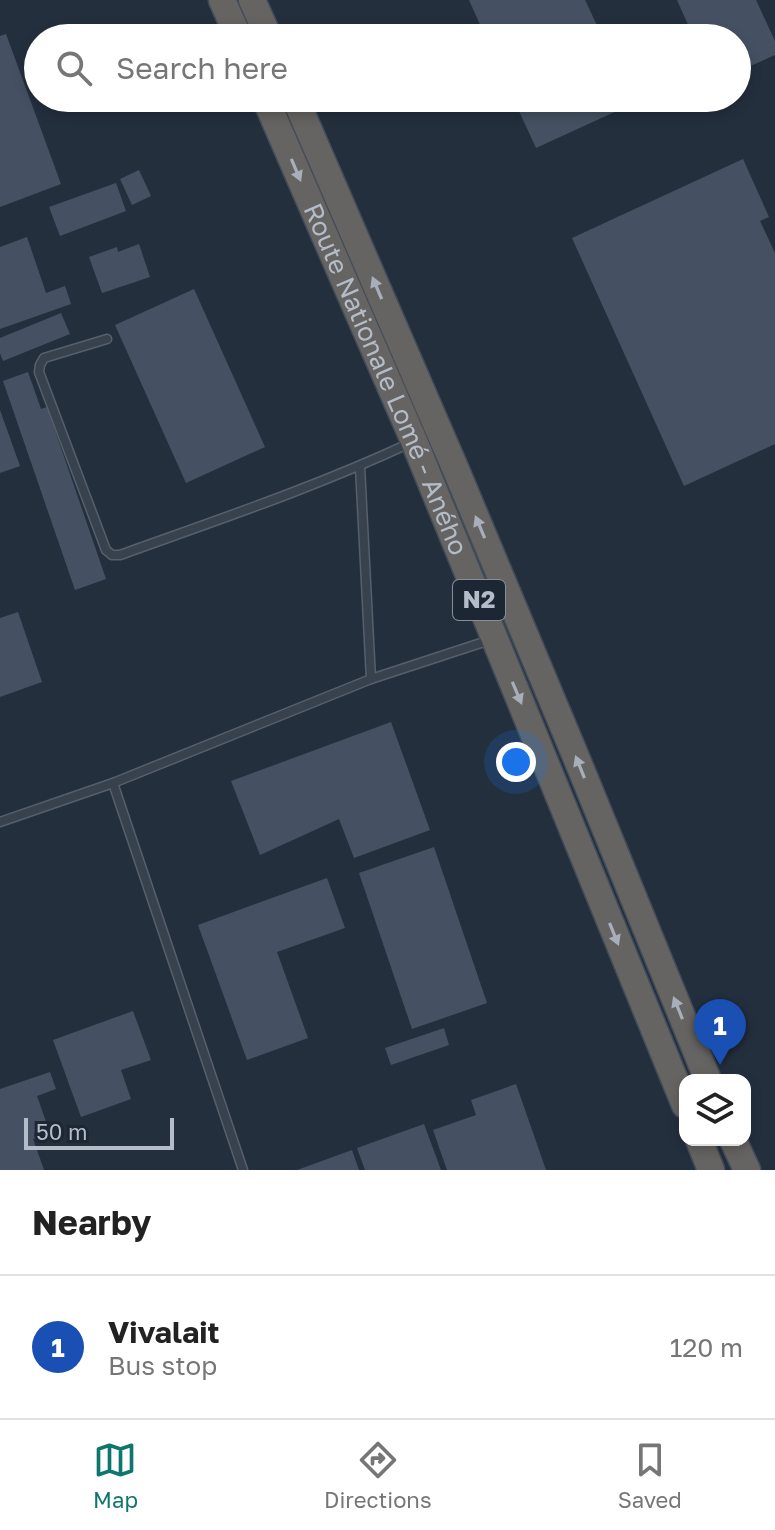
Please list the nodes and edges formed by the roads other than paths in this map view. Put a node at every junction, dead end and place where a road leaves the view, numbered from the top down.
1 (222, 0) edge
2 (252, 0) edge
3 (233, 24) edge
4 (263, 24) edge
5 (271, 112) edge
6 (301, 112) edge
7 (107, 339) dead end
8 (414, 441) junction
9 (360, 467) junction
10 (494, 638) junction
11 (371, 679) junction
12 (113, 783) junction
13 (0, 822) edge
14 (706, 1074) edge
15 (679, 1090) edge
16 (701, 1146) edge
17 (736, 1146) edge
18 (243, 1170) edge
19 (711, 1170) edge
20 (747, 1170) edge

1 - 3 highway
2 - 4 highway
5 -> 8 highway, Route Nationale Lomé - Aného / N2
14 -> 6 highway, Route Nationale Lomé - Aného / N2
7 - 9 lane
8 - 9 lane
8 - 10 highway, Route Nationale Lomé - Aného / N2
9 - 11 lane
10 - 11 lane
10 -> 15 highway, Route Nationale Lomé - Aného / N2
11 - 12 lane
12 - 13 lane
12 - 18 lane
16 - 19 highway
17 - 20 highway

